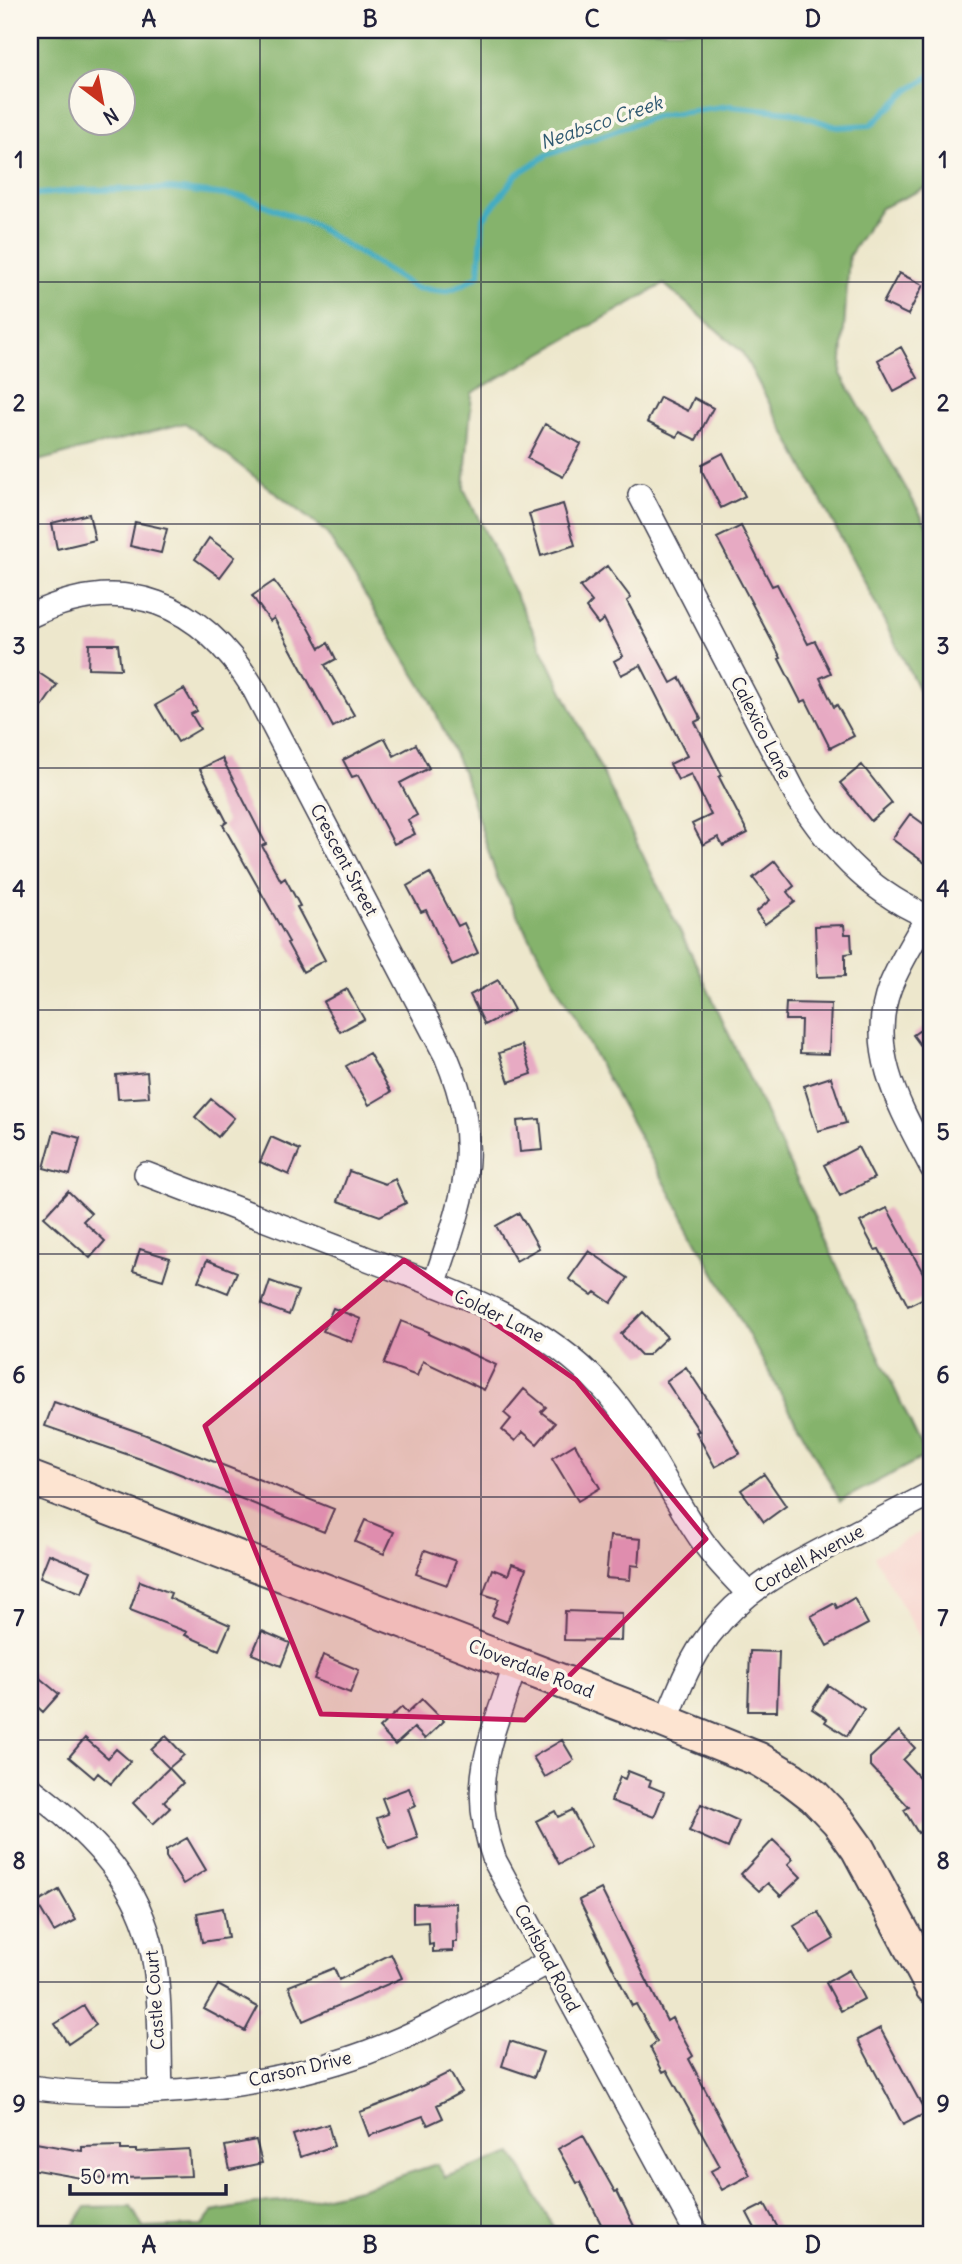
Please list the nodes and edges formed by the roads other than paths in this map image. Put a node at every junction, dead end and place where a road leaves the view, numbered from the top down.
1 (640, 495) dead end
2 (30, 616) edge
3 (930, 917) edge
4 (932, 1168) edge
5 (146, 1174) dead end
6 (434, 1285) junction
7 (30, 1478) edge
8 (932, 1493) edge
9 (748, 1593) junction
10 (516, 1663) junction
11 (666, 1721) junction
12 (30, 1788) edge
13 (550, 1962) junction
14 (932, 1987) edge
15 (30, 2087) edge
16 (161, 2091) junction
17 (697, 2234) edge

1 - 3 street, Calexico Lane
2 - 6 street, Crescent Street
3 - 4 street
5 - 6 street, Colder Lane
6 - 9 street, Colder Lane
7 - 10 street, Cloverdale Road
8 - 9 street, Cordell Avenue
9 - 11 street, Cordell Avenue
10 - 11 street, Cloverdale Road
10 - 13 street, Carlsbad Road
11 - 14 street, Cloverdale Road
12 - 16 street, Castle Court
13 - 16 street, Carson Drive
13 - 17 street, Carlsbad Road
15 - 16 street, Carson Drive

